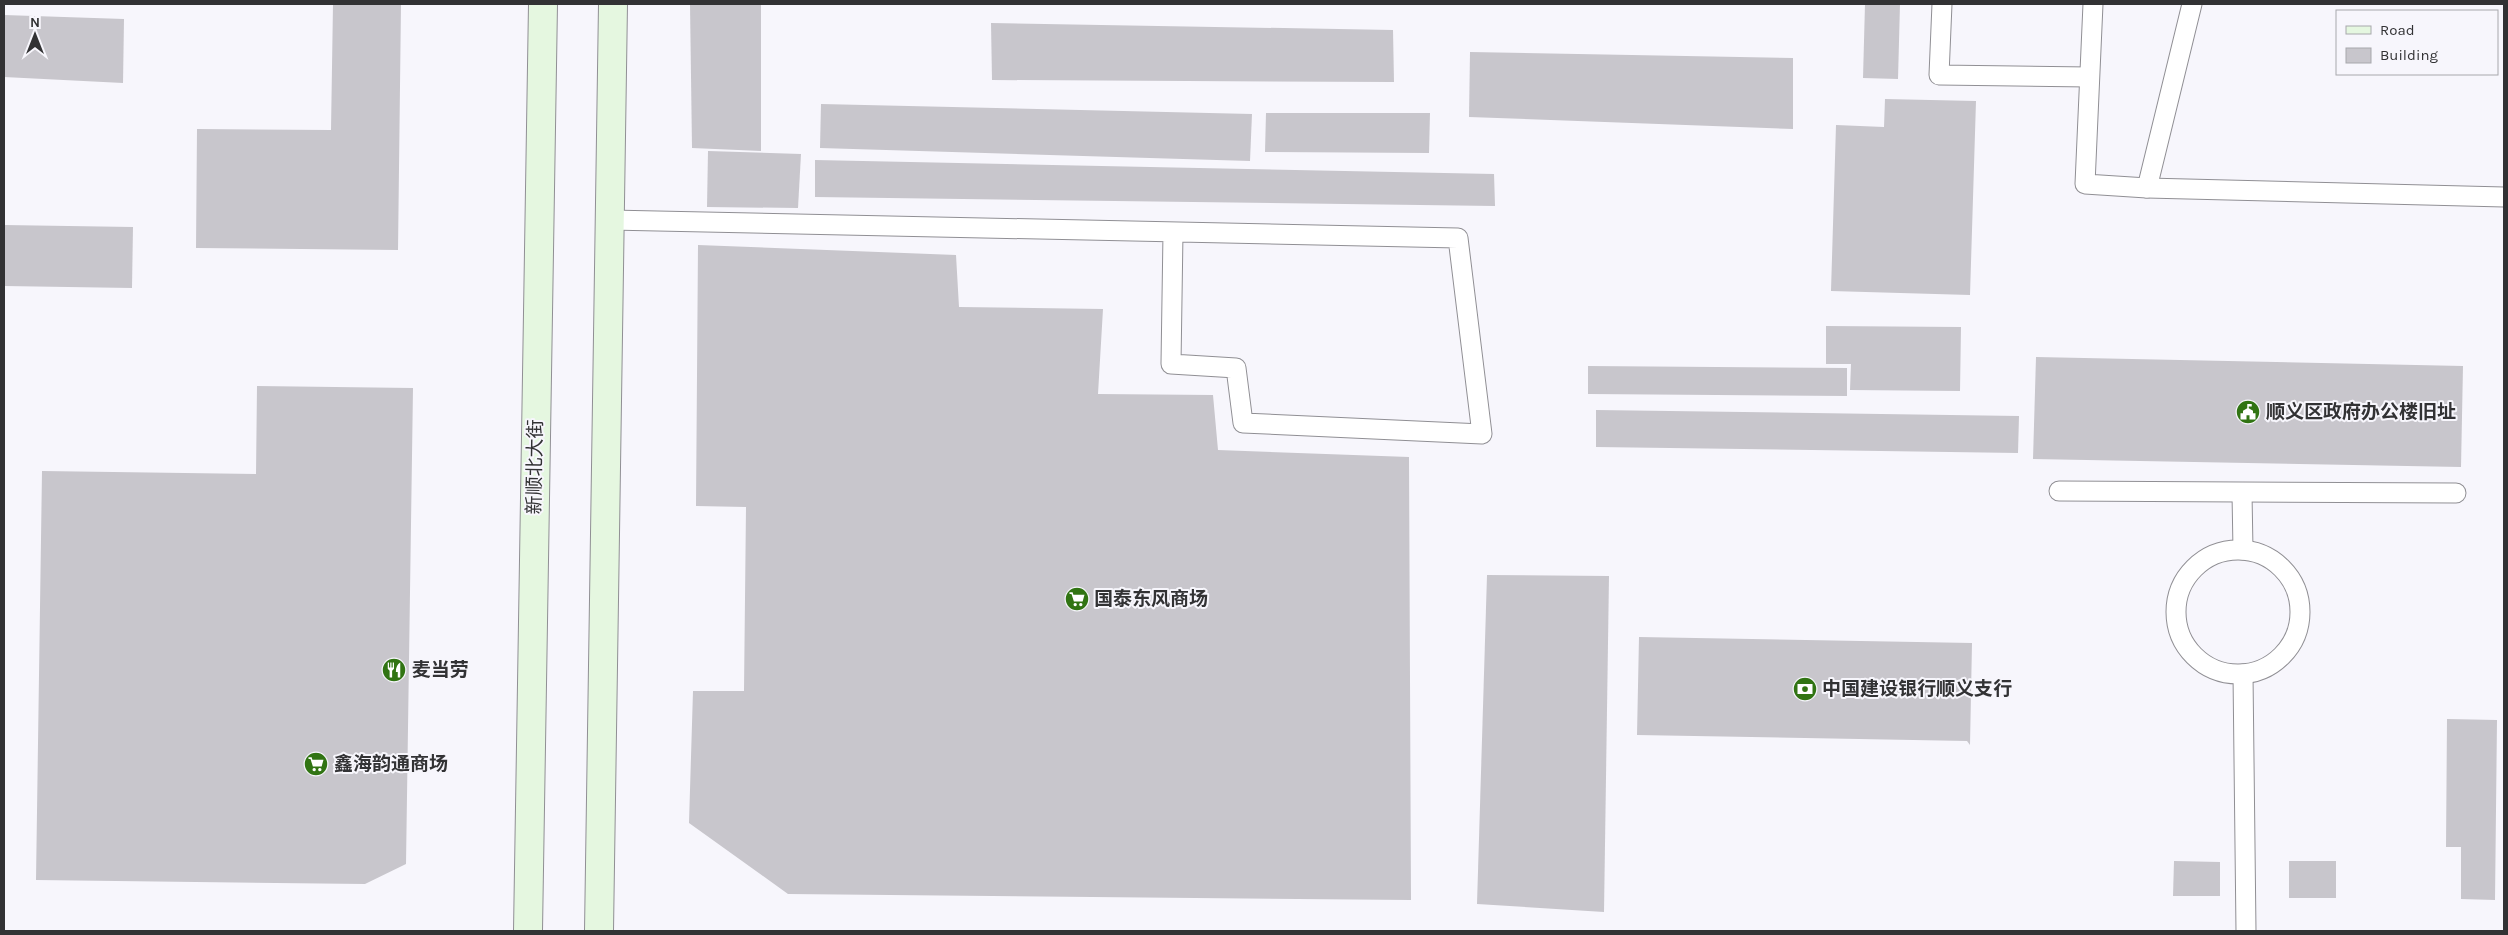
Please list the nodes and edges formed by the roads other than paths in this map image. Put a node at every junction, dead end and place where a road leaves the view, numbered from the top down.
1 (543, 4) edge
2 (613, 4) edge
3 (1942, 4) edge
4 (2093, 4) edge
5 (2192, 4) edge
6 (2089, 76) junction
7 (2146, 188) junction
8 (2504, 197) edge
9 (610, 220) junction
10 (1173, 233) junction
11 (2059, 491) dead end
12 (2242, 493) junction
13 (2456, 493) dead end
14 (2243, 550) junction
15 (2243, 674) junction
16 (528, 931) edge
17 (599, 931) edge
18 (2246, 931) edge

1 - 16 main road, 新顺北大街
2 - 9 main road
3 - 6 lane
4 - 6 lane
5 - 7 lane
6 - 7 lane
7 - 8 lane
9 - 10 lane
9 - 17 main road
10 - 10 lane
11 - 12 lane
12 - 13 lane
12 - 14 lane
14 - 15 lane
14 - 15 lane
15 - 18 lane

